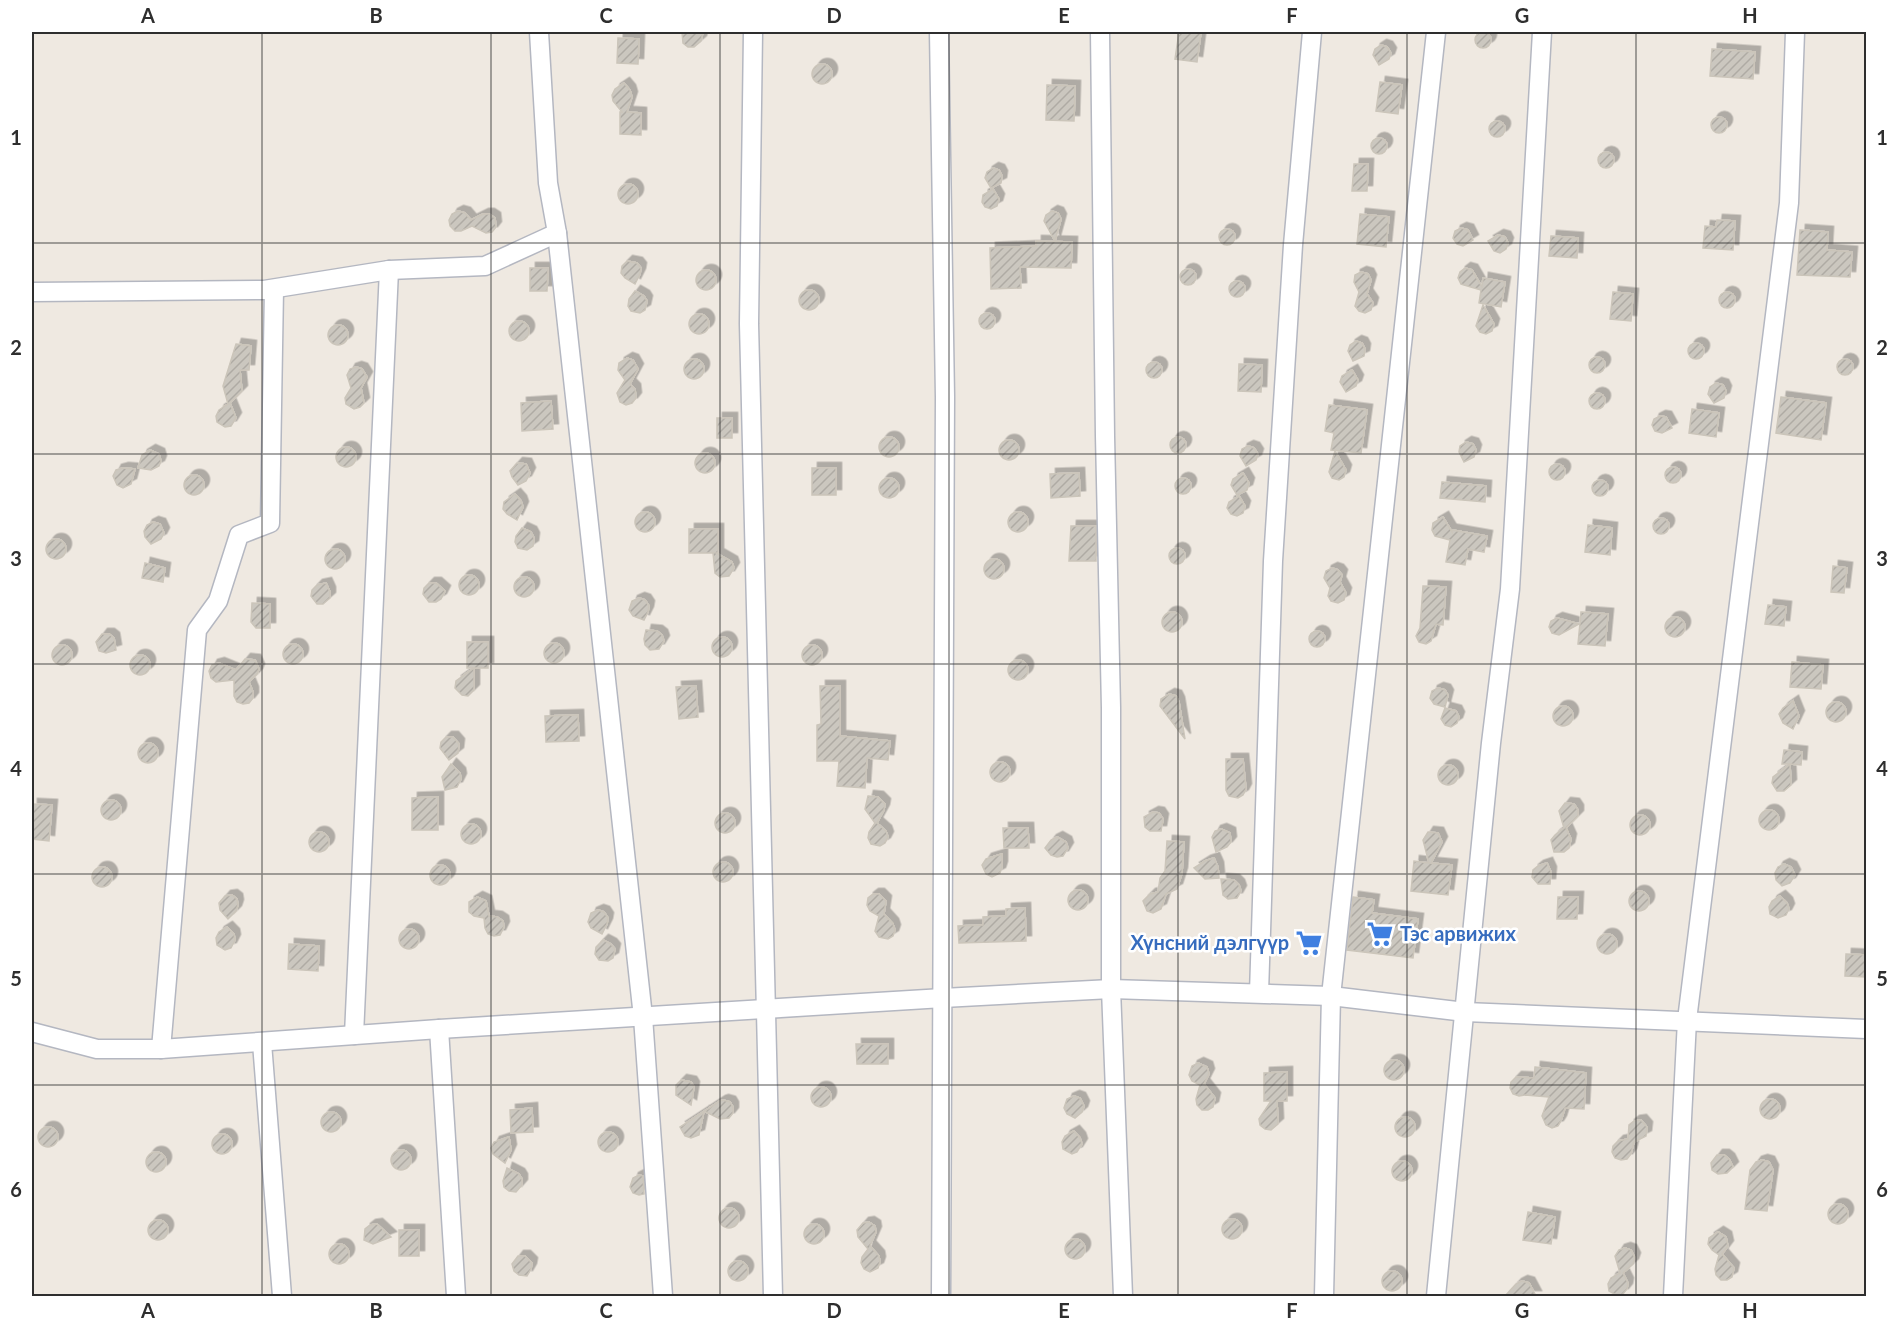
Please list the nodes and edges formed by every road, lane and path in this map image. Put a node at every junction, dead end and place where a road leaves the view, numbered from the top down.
1 (539, 32) edge
2 (753, 32) edge
3 (939, 32) edge
4 (1100, 32) edge
5 (1312, 32) edge
6 (1436, 32) edge
7 (1542, 32) edge
8 (1795, 32) edge
9 (556, 233) junction
10 (389, 270) junction
11 (274, 289) junction
12 (32, 292) edge
13 (1112, 990) junction
14 (1259, 993) junction
15 (1331, 996) junction
16 (942, 998) junction
17 (764, 1009) junction
18 (1465, 1012) junction
19 (643, 1017) junction
20 (1687, 1020) junction
21 (439, 1029) junction
22 (1866, 1029) edge
23 (32, 1032) edge
24 (354, 1035) junction
25 (262, 1044) junction
26 (161, 1049) junction
27 (282, 1296) edge
28 (456, 1296) edge
29 (663, 1296) edge
30 (773, 1296) edge
31 (941, 1296) edge
32 (1123, 1296) edge
33 (1324, 1296) edge
34 (1436, 1296) edge
35 (1673, 1296) edge

1 - 9 street
2 - 17 street
3 - 16 street
4 - 13 street
5 - 14 street
6 - 15 street
7 - 18 street
8 - 20 street
9 - 10 street
9 - 19 street
10 - 11 street
10 - 24 street
11 - 12 street
11 - 26 street
13 - 14 street
13 - 16 street
13 - 32 street
14 - 15 street
15 - 18 street
15 - 33 street
16 - 17 street
16 - 31 street
17 - 19 street
17 - 30 street
18 - 20 street
18 - 34 street
19 - 21 street
19 - 29 street
20 - 22 street
20 - 35 street
21 - 24 street
21 - 28 street
23 - 26 street
24 - 25 street
25 - 26 street
25 - 27 street

